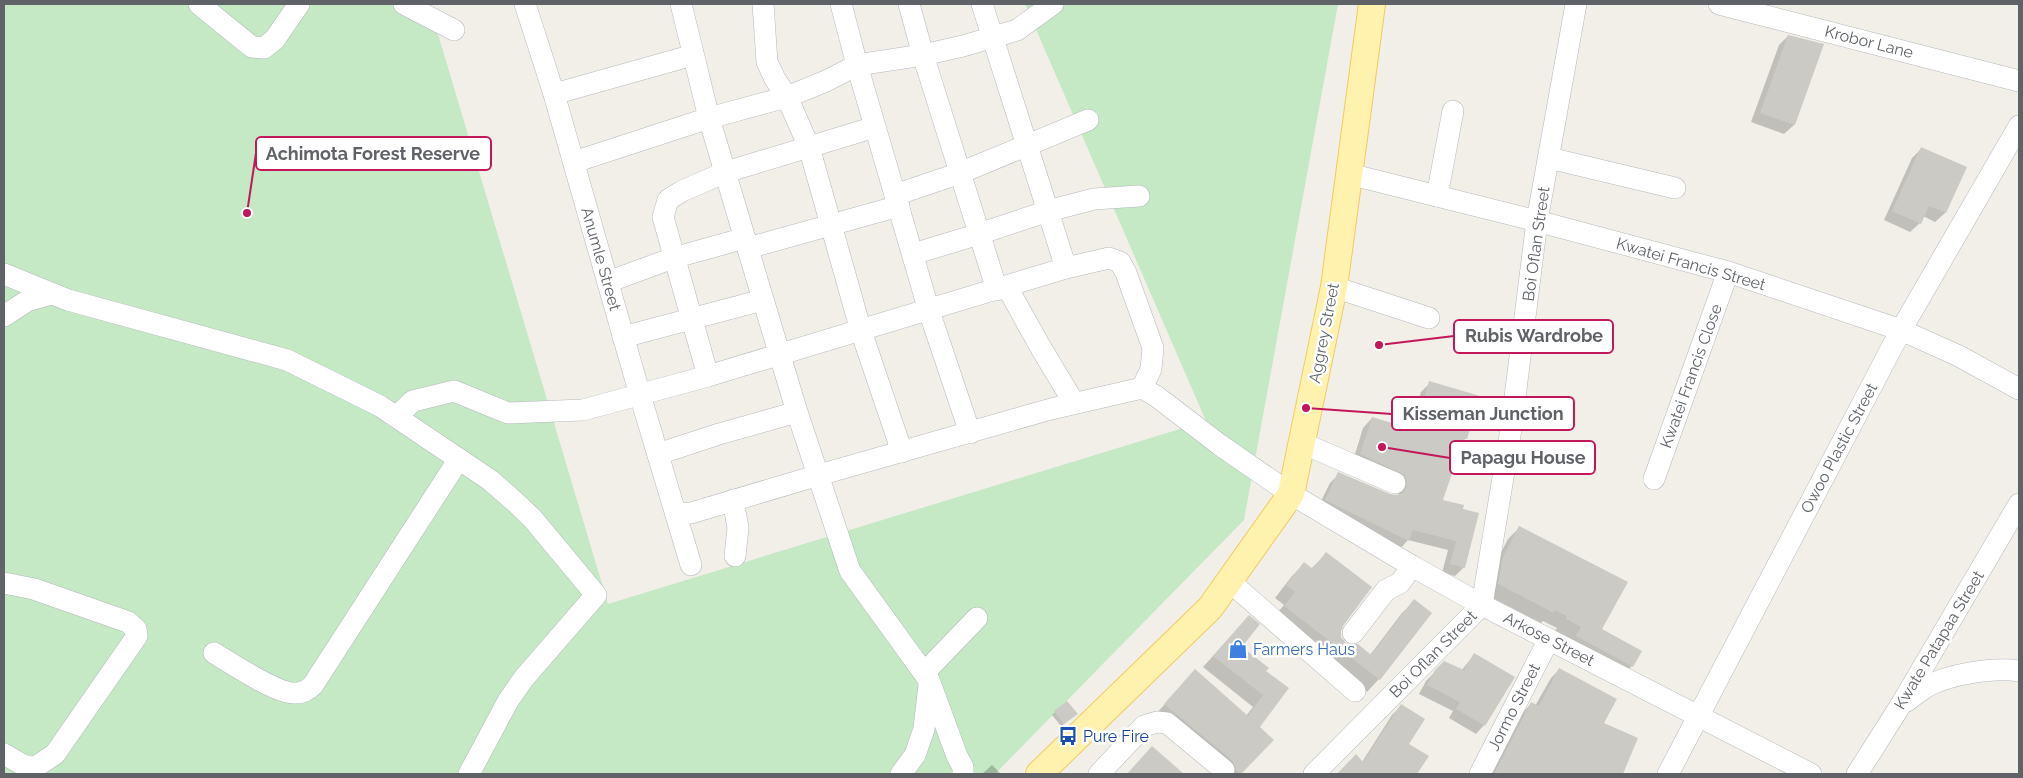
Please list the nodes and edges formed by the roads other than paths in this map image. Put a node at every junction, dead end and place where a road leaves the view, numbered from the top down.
1 (199, 4) edge
2 (299, 4) edge
3 (404, 4) edge
4 (525, 4) edge
5 (681, 4) edge
6 (763, 4) edge
7 (841, 4) edge
8 (909, 4) edge
9 (982, 4) edge
10 (1053, 4) edge
11 (1372, 4) edge
12 (1719, 4) edge
13 (1570, 5) edge
14 (454, 30) dead end
15 (992, 37) junction
16 (693, 55) junction
17 (923, 55) junction
18 (856, 65) junction
19 (2019, 81) edge
20 (554, 94) junction
21 (787, 97) junction
22 (1453, 111) dead end
23 (710, 118) junction
24 (1088, 120) dead end
25 (2019, 126) edge
26 (875, 128) junction
27 (1027, 146) junction
28 (808, 147) junction
29 (1548, 158) junction
30 (574, 162) junction
31 (726, 172) junction
32 (960, 173) junction
33 (1349, 174) junction
34 (1675, 188) dead end
35 (1139, 196) dead end
36 (1437, 196) junction
37 (897, 201) junction
38 (1048, 211) junction
39 (1537, 221) junction
40 (832, 225) junction
41 (979, 234) junction
42 (746, 243) junction
43 (913, 254) junction
44 (673, 258) junction
45 (1066, 268) junction
46 (1728, 272) junction
47 (4, 274) edge
48 (608, 282) junction
49 (1334, 287) junction
50 (1002, 288) junction
51 (51, 294) junction
52 (763, 300) junction
53 (929, 310) junction
54 (4, 316) edge
55 (1429, 318) dead end
56 (692, 319) junction
57 (1901, 330) junction
58 (861, 331) junction
59 (623, 337) junction
60 (779, 354) junction
61 (708, 376) junction
62 (1142, 388) junction
63 (2019, 389) edge
64 (640, 395) junction
65 (1074, 403) junction
66 (797, 412) junction
67 (398, 416) junction
68 (970, 433) junction
69 (1302, 443) junction
70 (902, 452) junction
71 (658, 454) junction
72 (459, 459) junction
73 (818, 475) junction
74 (1654, 479) dead end
75 (1395, 483) dead end
76 (1291, 494) junction
77 (733, 500) junction
78 (2019, 504) edge
79 (676, 514) junction
80 (734, 556) dead end
81 (1404, 561) junction
82 (691, 565) dead end
83 (1229, 581) junction
84 (4, 582) edge
85 (1482, 605) junction
86 (977, 618) dead end
87 (1353, 633) dead end
88 (1549, 639) junction
89 (214, 653) dead end
90 (2019, 671) edge
91 (926, 676) junction
92 (1355, 691) dead end
93 (1902, 704) junction
94 (1698, 716) junction
95 (4, 754) edge
96 (1224, 770) dead end
97 (1798, 771) edge
98 (469, 774) edge
99 (901, 774) edge
100 (964, 774) edge
101 (1039, 774) edge
102 (1099, 774) edge
103 (1314, 774) edge
104 (1480, 774) edge
105 (1668, 774) edge
106 (1857, 774) edge

1 - 2 street
3 - 14 street
4 - 20 street, Anumle Street
5 - 16 street
6 - 21 street
7 - 18 street
8 - 17 street
9 - 15 street
10 - 15 street
11 - 33 main road, Aggrey Street
12 - 19 street, Krobor Lane
13 - 29 street, Boi Oflan Street
15 - 17 street
15 - 27 street
16 - 20 street
16 - 23 street
17 - 18 street
17 - 32 street
18 - 21 street
18 - 26 street
20 - 30 street, Anumle Street
21 - 23 street
21 - 28 street
22 - 36 street
23 - 30 street
23 - 31 street
24 - 27 street
25 - 57 street, Owoo Plastic Street
26 - 28 street
26 - 37 street
27 - 32 street
27 - 38 street
28 - 31 street
28 - 40 street
29 - 34 street
29 - 39 street, Boi Oflan Street
30 - 48 street, Anumle Street
31 - 42 street
31 - 44 street
32 - 37 street
32 - 41 street
33 - 36 street, Kwatei Francis Street
33 - 49 main road, Aggrey Street
35 - 38 street
36 - 39 street, Kwatei Francis Street
37 - 40 street
37 - 43 street
38 - 41 street
38 - 45 street
39 - 46 street, Kwatei Francis Street
39 - 85 street, Boi Oflan Street
40 - 42 street
40 - 58 street
41 - 43 street
41 - 50 street
42 - 44 street
42 - 52 street
43 - 53 street
44 - 48 street
44 - 56 street
45 - 50 street
45 - 62 street
46 - 57 street, Kwatei Francis Street
46 - 74 street, Kwatei Francis Close
47 - 51 street
48 - 59 street, Anumle Street
49 - 55 street
49 - 69 main road, Aggrey Street
50 - 53 street
50 - 65 street
51 - 54 street
51 - 67 street
52 - 56 street
52 - 60 street
53 - 58 street
53 - 68 street
56 - 59 street
56 - 61 street
57 - 63 street, Kwatei Francis Street
57 - 94 street, Owoo Plastic Street
58 - 60 street
58 - 70 street
59 - 64 street, Anumle Street
60 - 61 street
60 - 66 street
61 - 64 street
62 - 65 street
62 - 76 street, Arkose Street
64 - 67 street
64 - 71 street, Anumle Street
65 - 68 street
66 - 71 street
66 - 73 street
67 - 72 street
68 - 70 street
69 - 75 street
69 - 76 main road, Aggrey Street
70 - 73 street
71 - 79 street, Anumle Street
72 - 89 street
72 - 98 street
73 - 77 street
73 - 91 street
76 - 81 street, Arkose Street
76 - 83 main road, Aggrey Street
77 - 79 street
77 - 80 street
78 - 93 street, Kwate Patapaa Street
79 - 82 street, Anumle Street
81 - 85 street, Arkose Street
81 - 87 street
83 - 92 street
83 - 101 main road, Aggrey Street
84 - 95 street
85 - 88 street, Arkose Street
85 - 103 street, Boi Oflan Street
86 - 91 street
88 - 94 street, Arkose Street
88 - 104 street, Jormo Street
90 - 93 street
91 - 99 street
91 - 100 street
93 - 106 street, Kwate Patapaa Street
94 - 97 street, Arkose Street
94 - 105 street, Owoo Plastic Street
96 - 102 street

